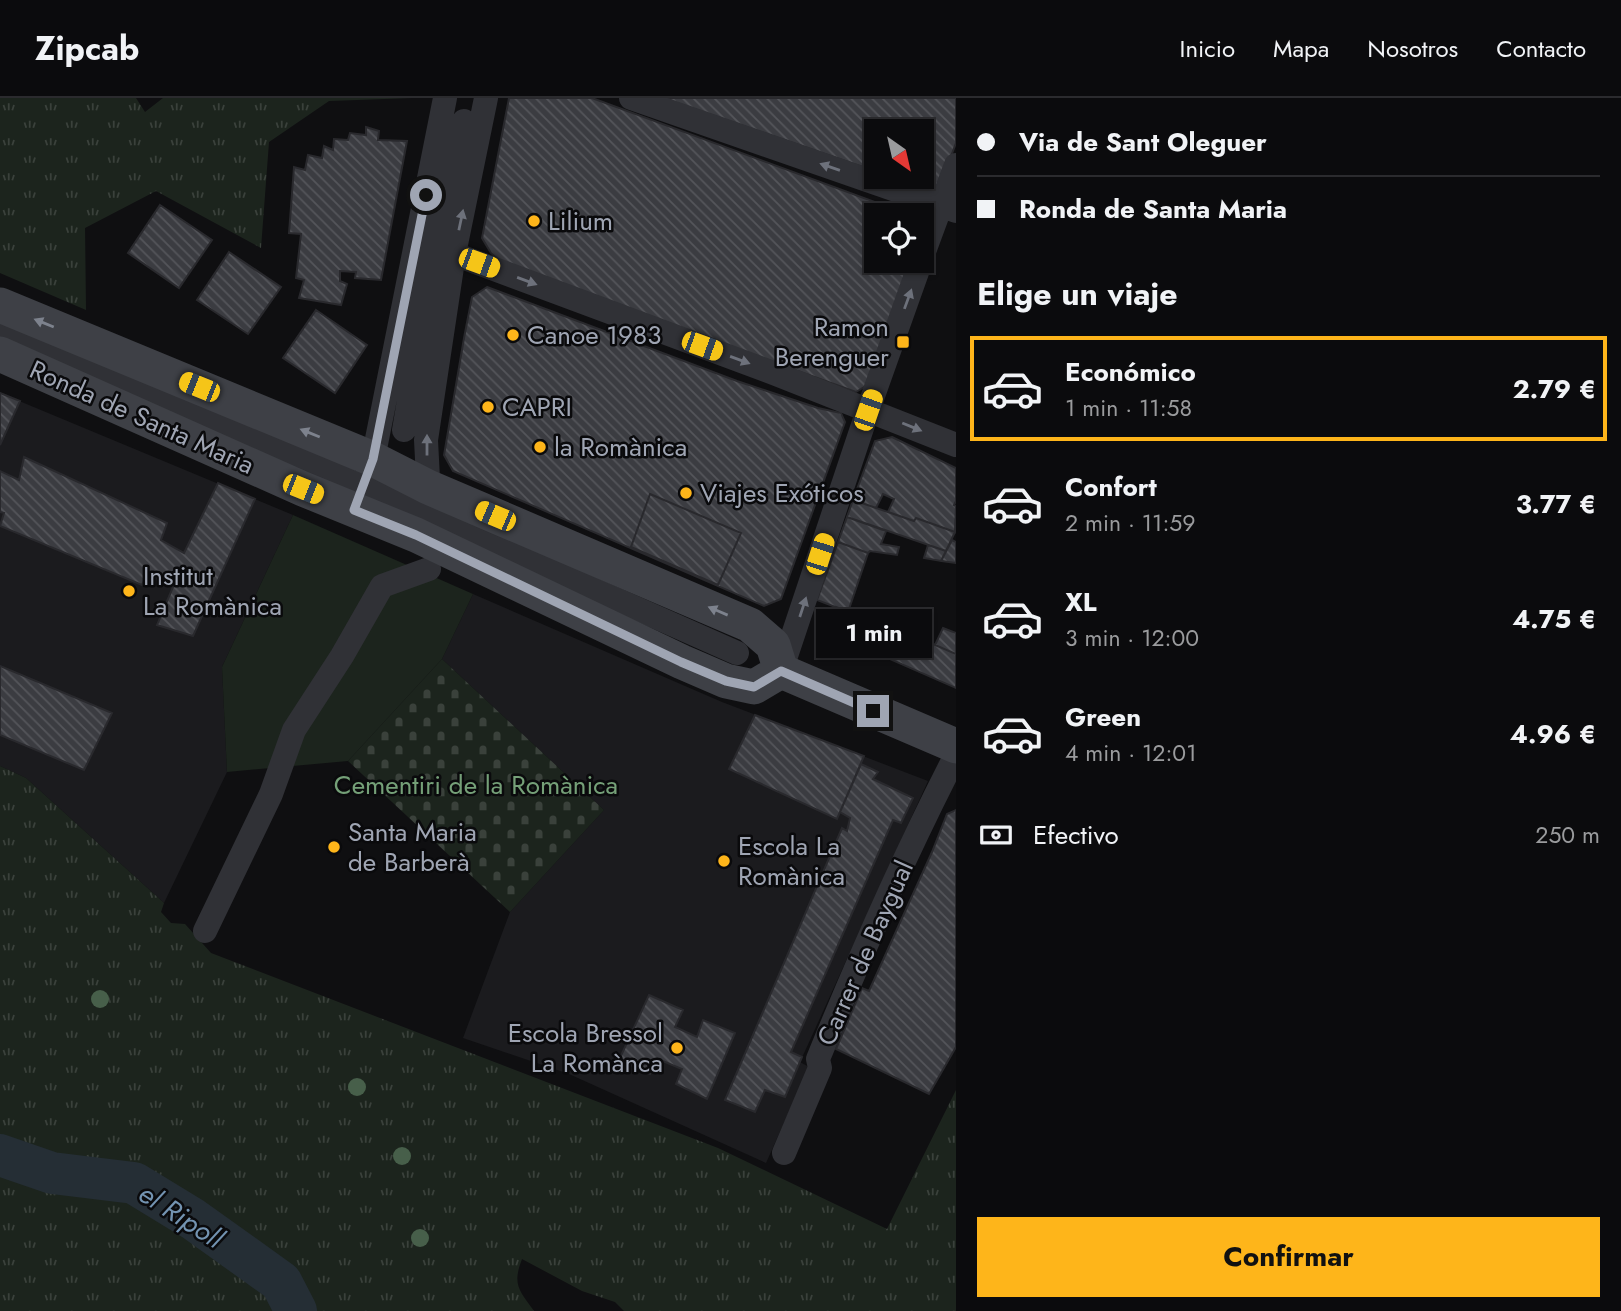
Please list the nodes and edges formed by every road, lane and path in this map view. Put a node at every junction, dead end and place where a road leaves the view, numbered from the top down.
1 (445, 98) edge
2 (469, 98) edge
3 (486, 98) edge
4 (631, 98) edge
5 (956, 164) edge
6 (948, 209) edge
7 (934, 236) edge
8 (435, 248) junction
9 (917, 273) edge
10 (0, 305) edge
11 (0, 332) edge
12 (0, 354) edge
13 (868, 410) junction
14 (404, 430) dead end
15 (956, 445) edge
16 (361, 484) junction
17 (423, 512) junction
18 (429, 569) dead end
19 (737, 654) dead end
20 (781, 671) junction
21 (956, 747) edge
22 (956, 755) edge
23 (205, 931) dead end
24 (784, 1153) dead end

1 - 8 street
2 - 8 street
8 -> 3 street
6 -> 4 street
5 - 6 street
6 - 7 street
8 -> 13 street
8 - 14 street
8 - 16 street
17 -> 8 street
13 -> 9 street
16 -> 10 street, Ronda de Santa Maria
11 - 16 street, Ronda de Santa Maria
12 - 16 street, Ronda de Santa Maria
13 -> 15 street
20 -> 13 street
16 - 17 street, Ronda de Santa Maria
16 - 17 street, Ronda de Santa Maria
17 - 19 street
20 -> 17 street, Ronda de Santa Maria
17 - 20 street, Ronda de Santa Maria
18 - 23 street
20 - 21 street
22 - 24 street, Carrer de Baygual

